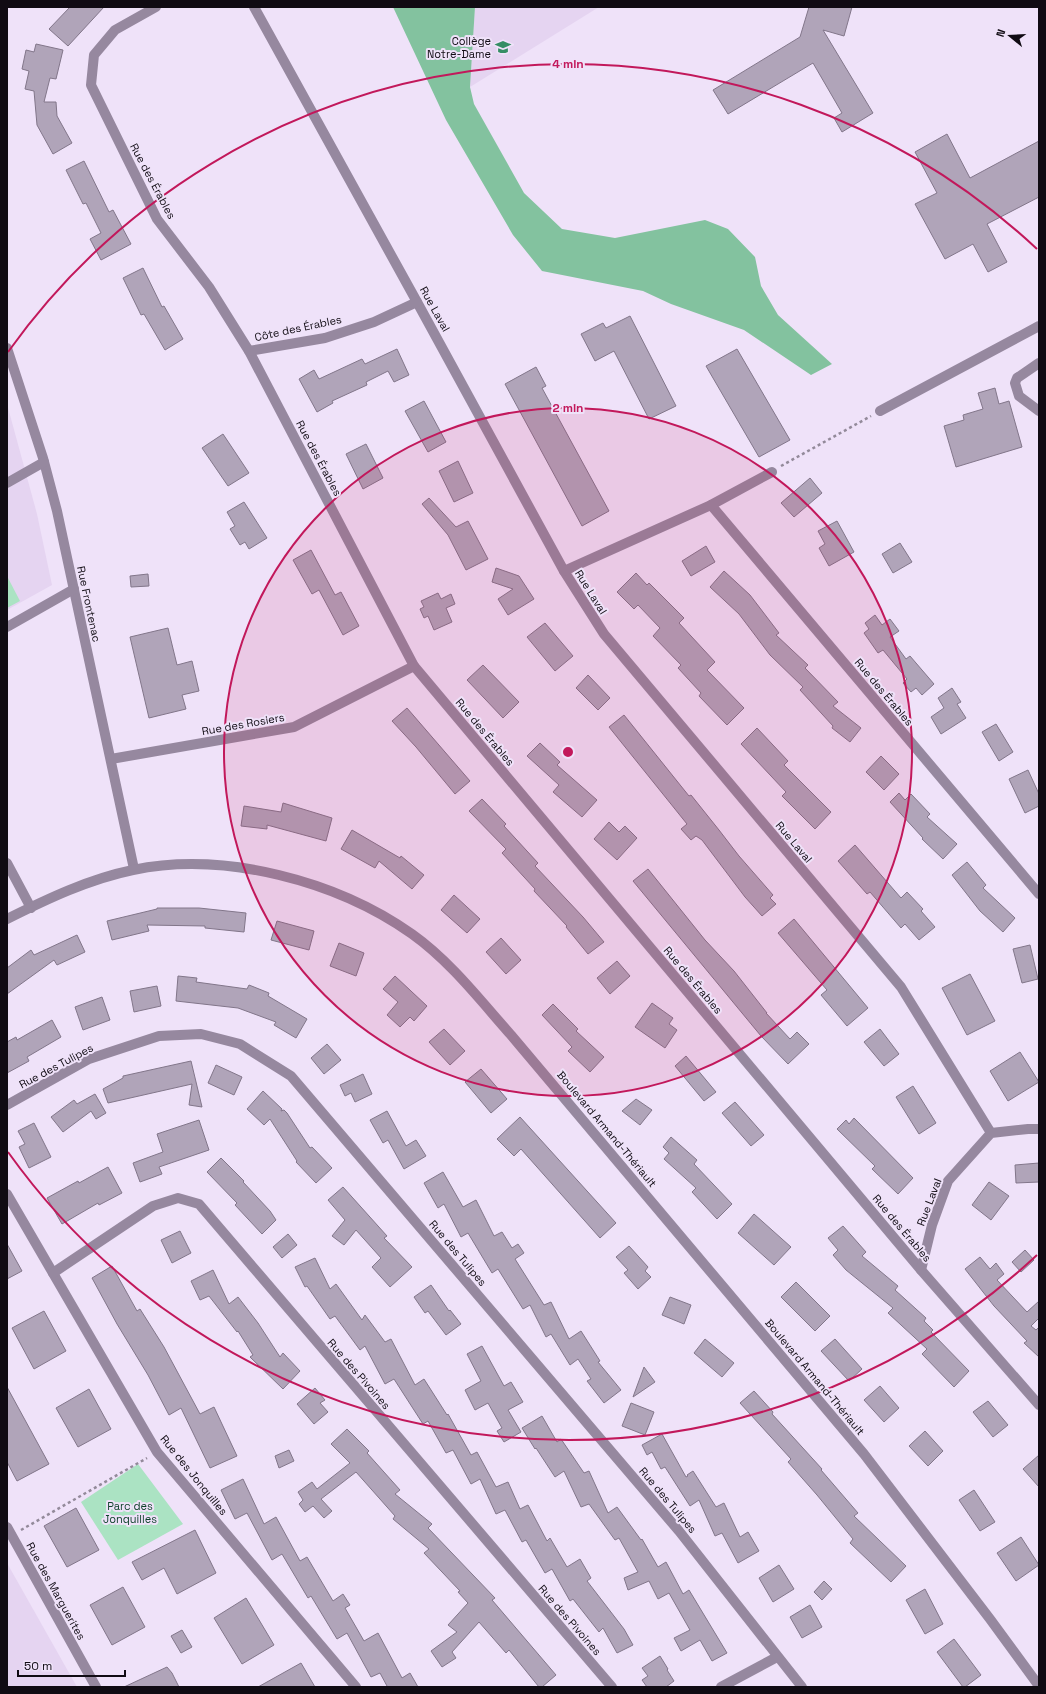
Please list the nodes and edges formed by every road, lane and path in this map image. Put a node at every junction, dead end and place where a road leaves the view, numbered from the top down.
1 (156, 7) edge
2 (254, 7) edge
3 (417, 302) junction
4 (1039, 326) edge
5 (7, 348) edge
6 (249, 351) junction
7 (1039, 363) edge
8 (880, 411) joint
9 (1039, 411) edge
10 (44, 462) junction
11 (772, 472) joint
12 (7, 483) edge
13 (711, 505) junction
14 (564, 572) junction
15 (74, 589) junction
16 (7, 626) edge
17 (414, 666) junction
18 (110, 759) junction
19 (7, 863) edge
20 (134, 869) junction
21 (1039, 894) edge
22 (31, 908) junction
23 (7, 919) edge
24 (7, 1105) edge
25 (1039, 1129) edge
26 (991, 1133) junction
27 (7, 1194) edge
28 (11, 1211) edge
29 (921, 1270) junction
30 (53, 1273) junction
31 (1039, 1405) edge
32 (157, 1452) junction
33 (9, 1531) edge
34 (777, 1656) junction
35 (1039, 1686) edge
36 (96, 1687) edge
37 (356, 1687) edge
38 (612, 1687) edge
39 (721, 1687) edge
40 (802, 1687) edge

1 - 6 street, Rue des Érables
2 - 3 street, Rue Laval
3 - 6 street, Côte des Érables
3 - 14 street, Rue Laval
4 - 8 street
5 - 10 street, Rue Frontenac
6 - 17 street, Rue des Érables
7 - 9 street
8 - 11 path
10 - 12 street
10 - 15 street, Rue Frontenac
11 - 13 street
13 - 14 street
13 - 21 street, Rue des Érables
14 - 26 street, Rue Laval
15 - 16 street
15 - 18 street, Rue Frontenac
17 - 18 street, Rue des Rosiers
17 - 29 street, Rue des Érables
18 - 20 street, Rue Frontenac
19 - 22 street
20 - 22 street, Boulevard Armand-Thériault
20 - 35 street, Boulevard Armand-Thériault
22 - 23 street, Boulevard Armand-Thériault
24 - 34 street, Rue des Tulipes
25 - 26 street
26 - 29 street, Rue Laval
27 - 28 street, Rue des Jonquilles
28 - 30 street, Rue des Jonquilles
29 - 31 street, Rue des Érables
30 - 32 street, Rue des Jonquilles
30 - 38 street, Rue des Pivoines
32 - 33 path
32 - 37 street, Rue des Jonquilles
33 - 36 street, Rue des Marguerites
34 - 39 street
34 - 40 street, Rue des Tulipes

